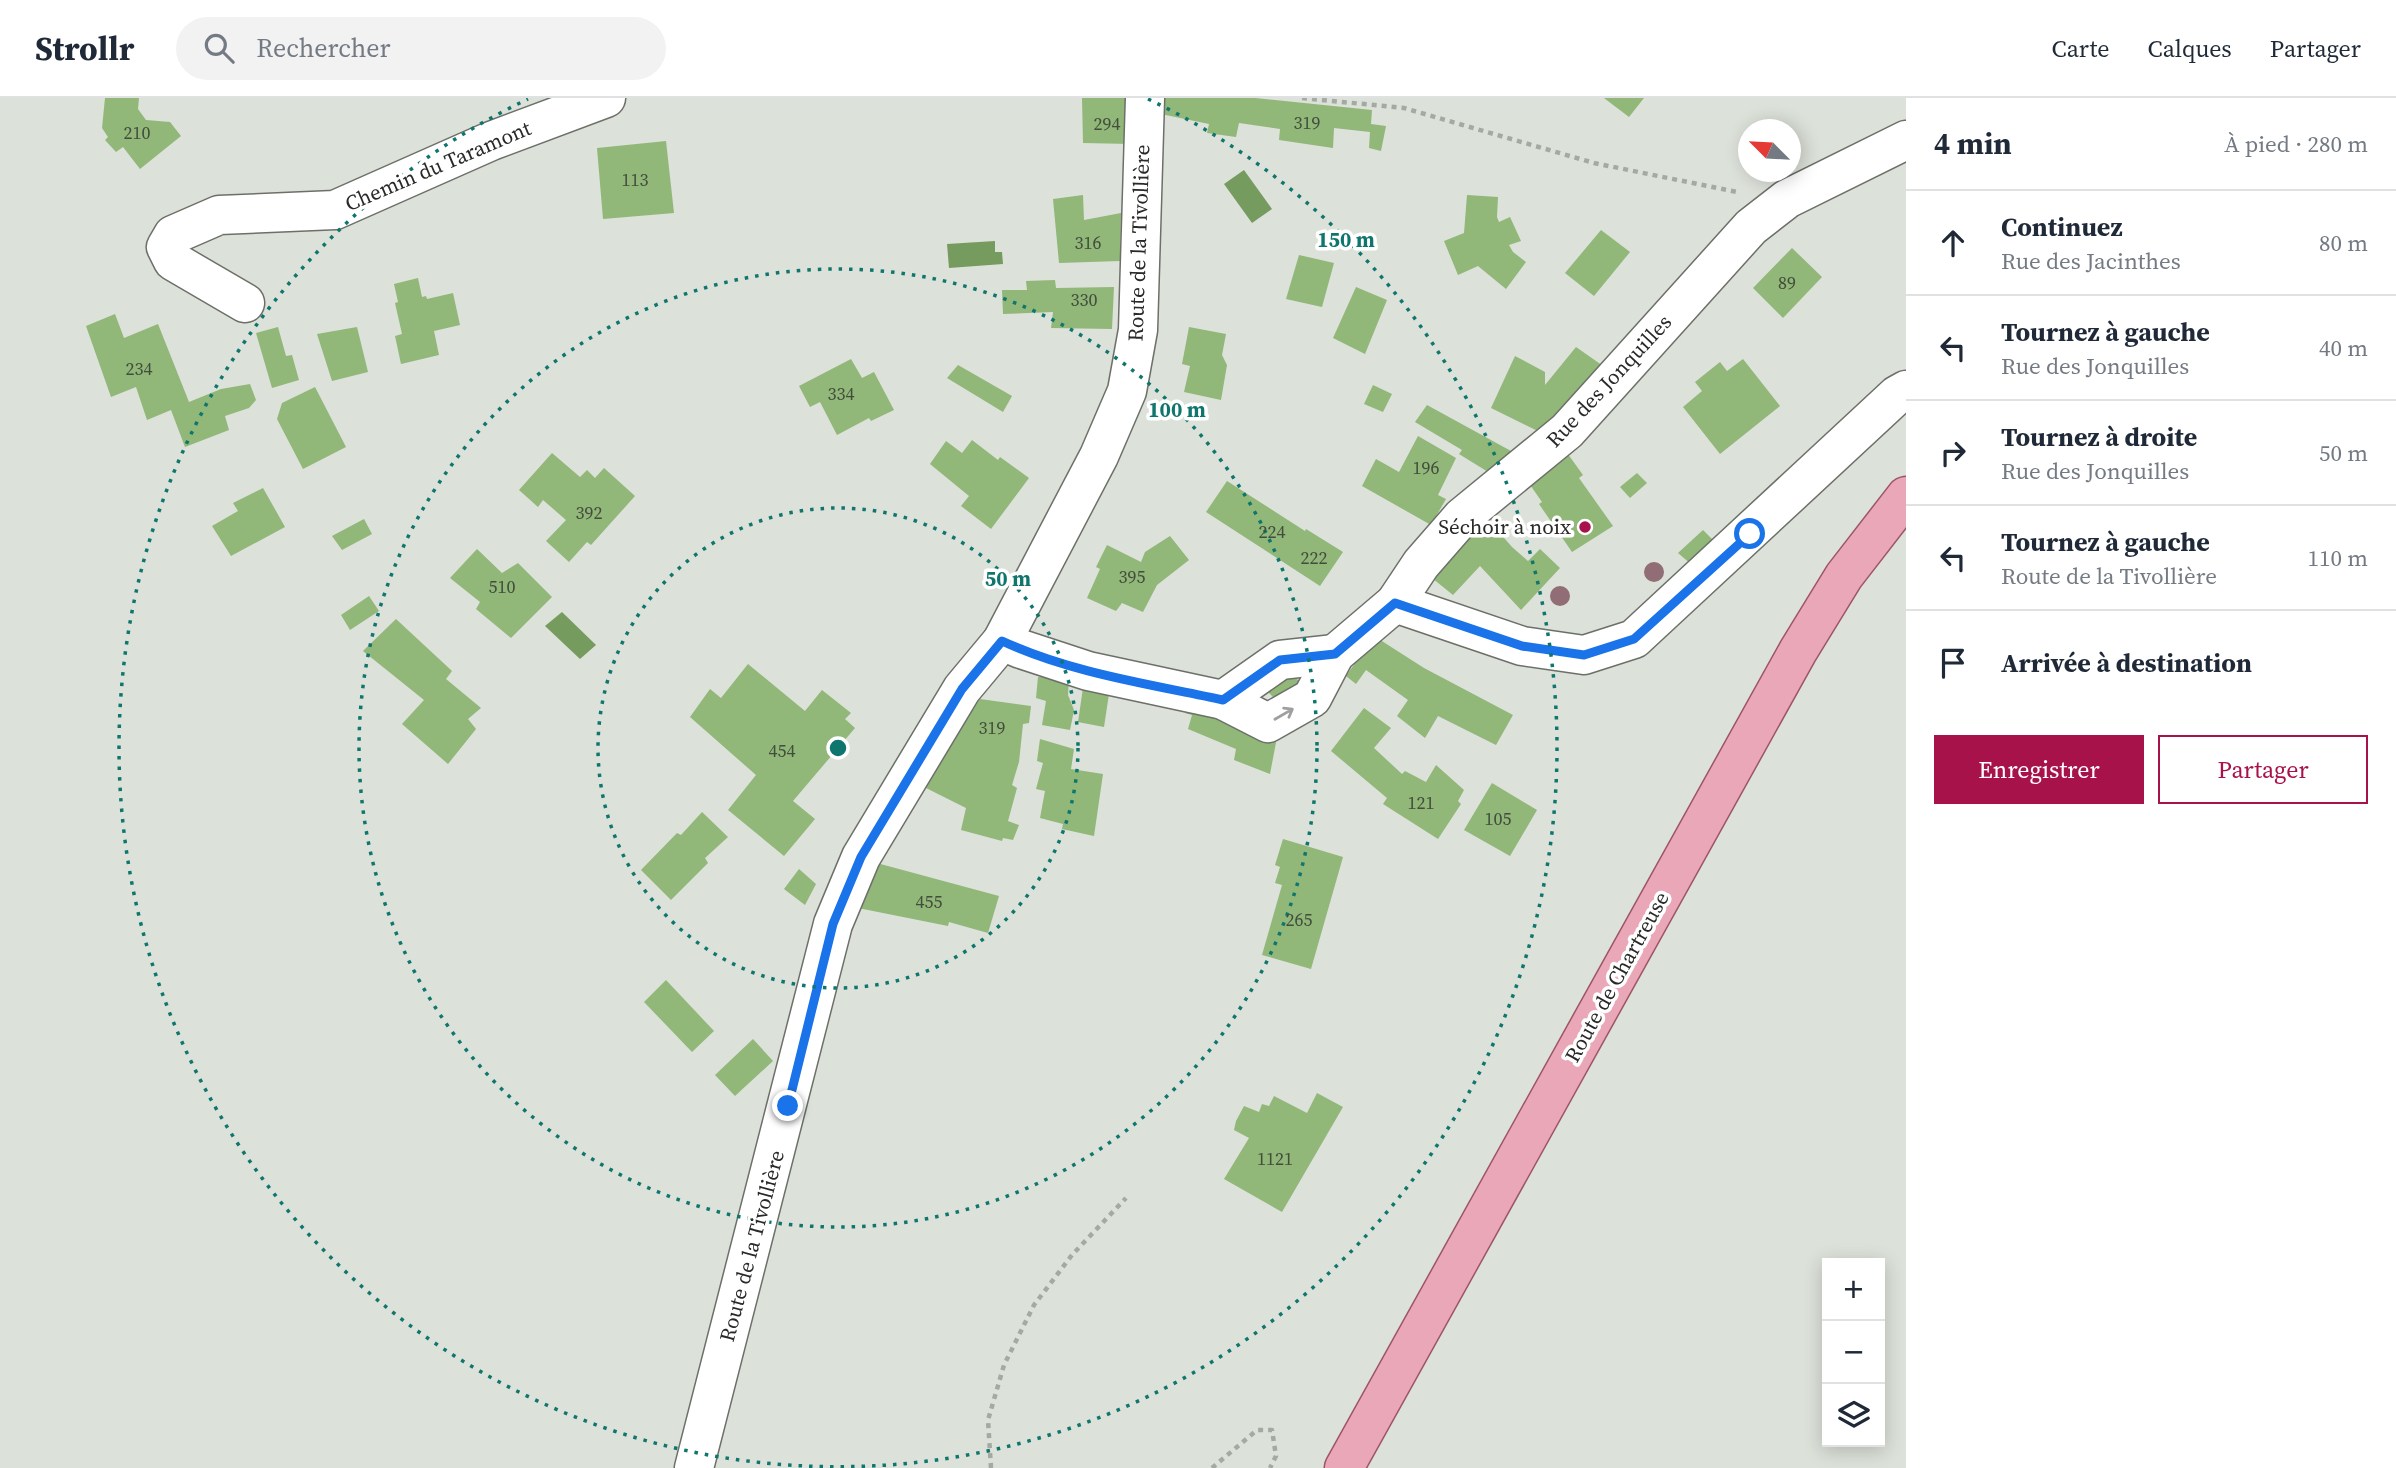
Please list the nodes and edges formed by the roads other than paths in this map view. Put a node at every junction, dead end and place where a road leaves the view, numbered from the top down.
1 (606, 98) edge
2 (1146, 98) edge
3 (1906, 139) edge
4 (245, 303) dead end
5 (1906, 390) edge
6 (1906, 496) edge
7 (1395, 603) junction
8 (1002, 641) junction
9 (694, 1468) edge
10 (1345, 1468) edge

1 - 4 street, Chemin du Taramont
2 - 8 street, Route de la Tivollière
3 - 7 street, Rue des Jonquilles
5 - 7 street
6 - 10 main road, Route de Chartreuse
7 - 8 street, Rue des Jonquilles
8 - 9 street, Route de la Tivollière

